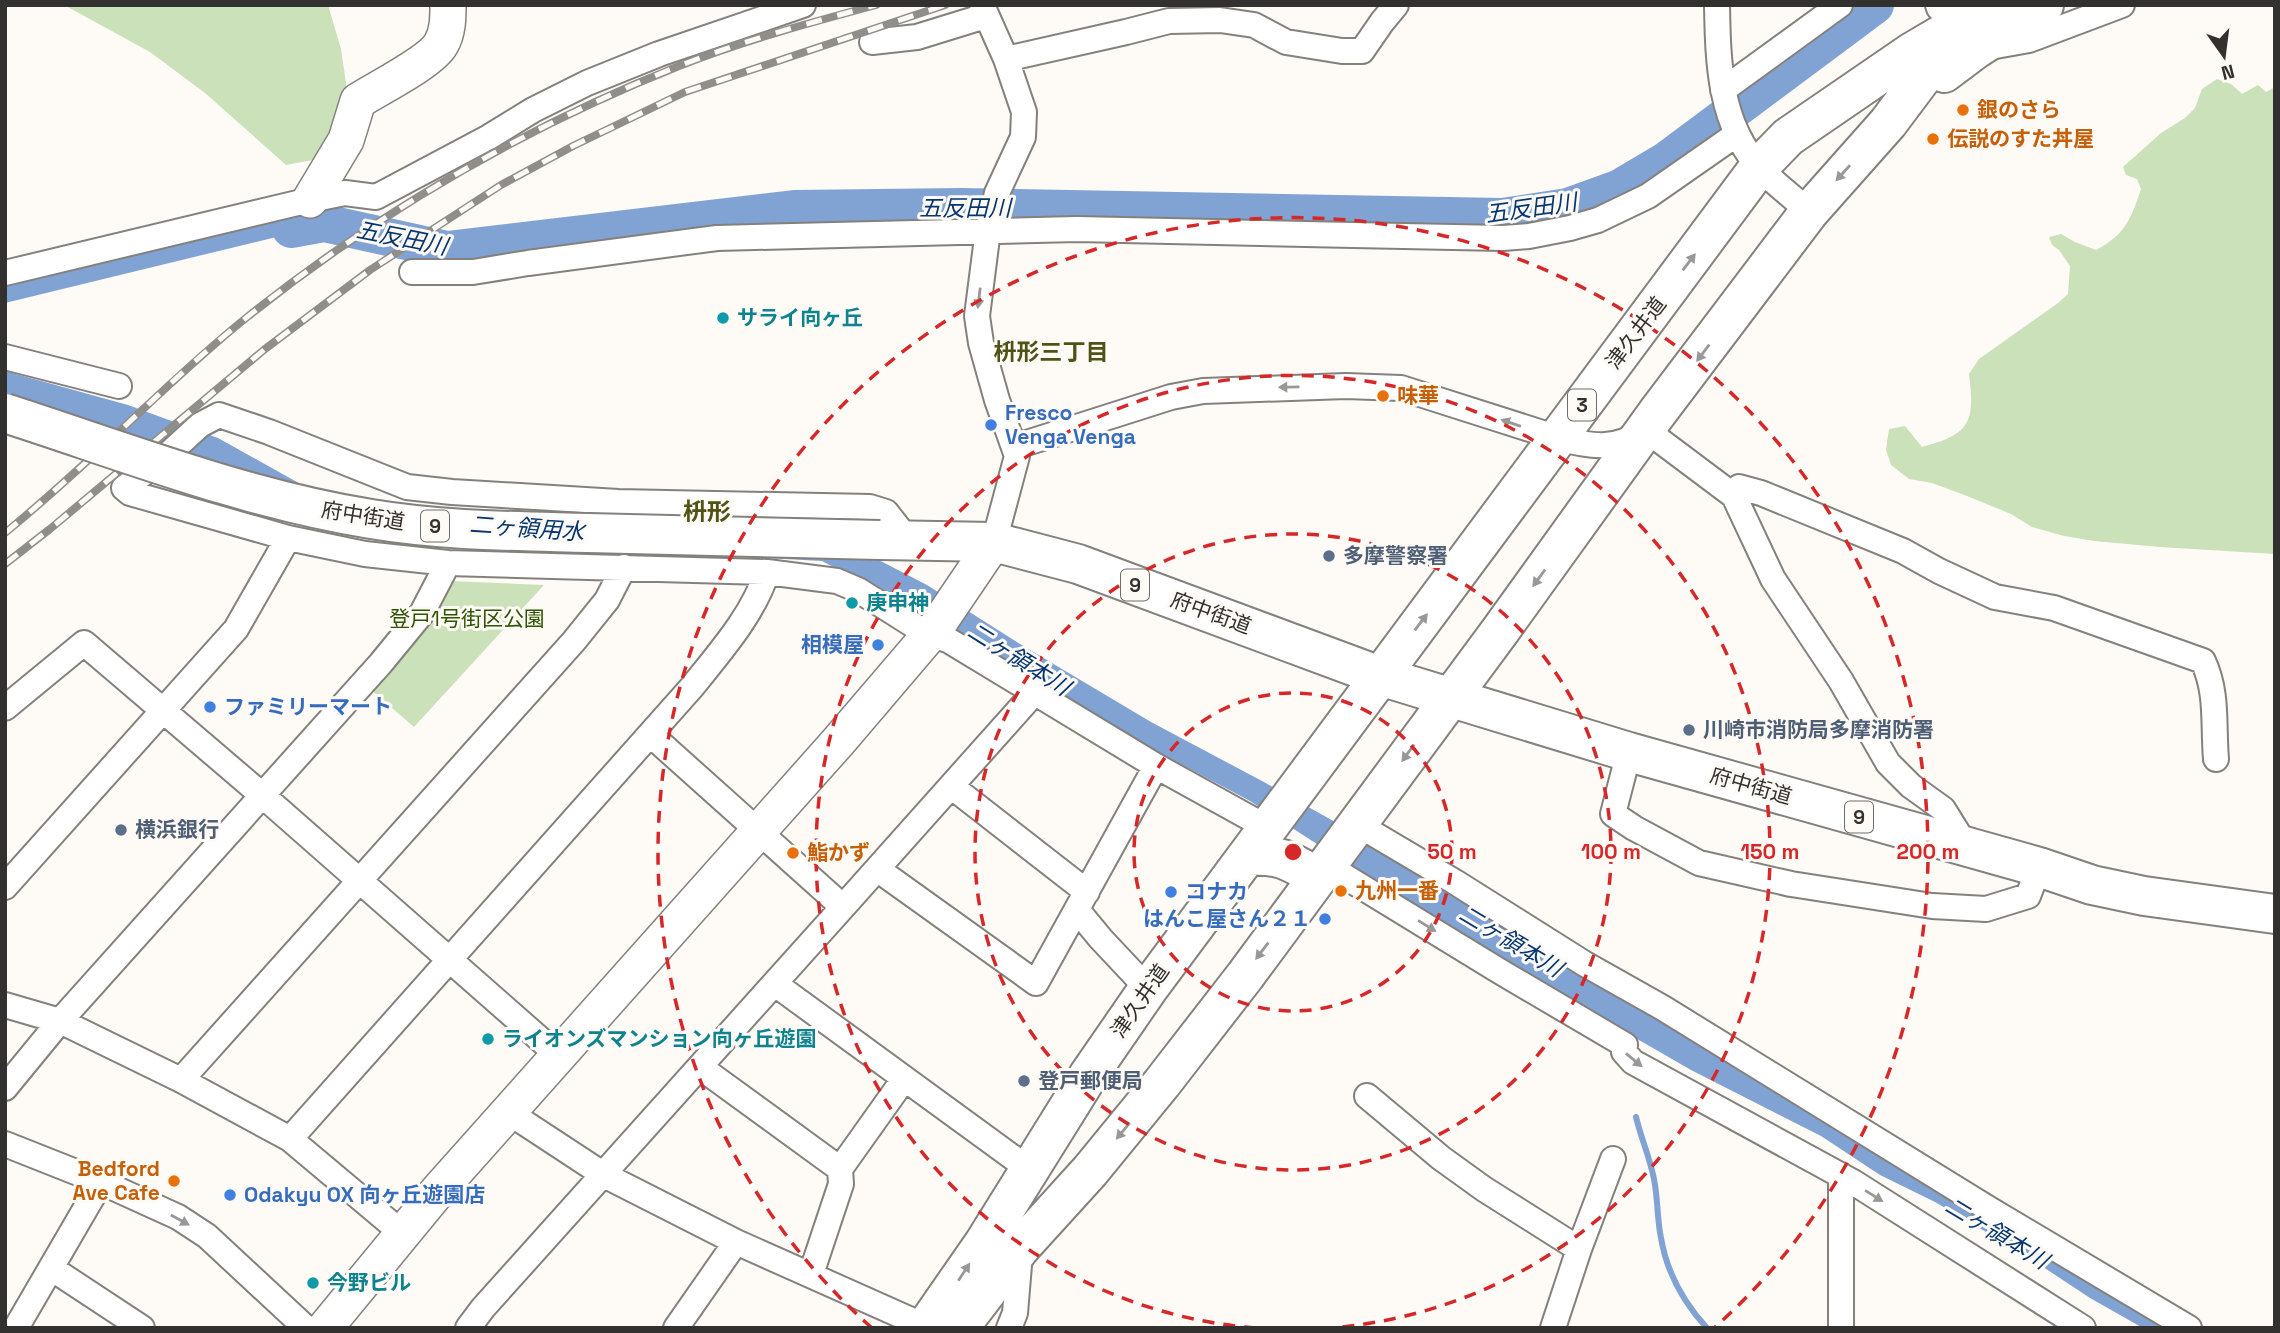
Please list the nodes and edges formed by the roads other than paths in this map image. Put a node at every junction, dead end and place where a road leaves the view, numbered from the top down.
1 (448, 5) edge
2 (803, 5) edge
3 (1396, 5) edge
4 (1717, 5) edge
5 (1840, 5) edge
6 (1991, 5) edge
7 (2044, 5) edge
8 (2122, 5) edge
9 (1940, 6) edge
10 (984, 10) edge
11 (872, 42) dead end
12 (1976, 49) junction
13 (1006, 59) junction
14 (1724, 94) junction
15 (1888, 122) junction
16 (1736, 130) junction
17 (1788, 137) junction
18 (1759, 167) junction
19 (310, 200) junction
20 (1809, 212) junction
21 (989, 227) junction
22 (5, 272) edge
23 (412, 272) dead end
24 (5, 357) edge
25 (119, 386) dead end
26 (5, 413) edge
27 (1646, 430) junction
28 (1558, 438) junction
29 (1014, 447) junction
30 (1734, 496) junction
31 (288, 538) junction
32 (894, 540) junction
33 (995, 542) junction
34 (448, 563) junction
35 (625, 567) junction
36 (767, 572) junction
37 (933, 631) junction
38 (1380, 676) junction
39 (1034, 693) junction
40 (1449, 698) junction
41 (5, 708) edge
42 (163, 710) junction
43 (651, 735) junction
44 (1629, 752) junction
45 (2216, 759) dead end
46 (1156, 766) junction
47 (951, 786) junction
48 (262, 795) junction
49 (1270, 825) junction
50 (757, 832) junction
51 (1966, 846) junction
52 (1337, 850) junction
53 (2039, 867) junction
54 (877, 869) junction
55 (359, 881) junction
56 (5, 887) edge
57 (1082, 901) junction
58 (843, 907) junction
59 (2275, 914) edge
60 (450, 960) junction
61 (775, 984) junction
62 (1148, 989) junction
63 (5, 1005) edge
64 (60, 1021) junction
65 (558, 1055) junction
66 (700, 1067) junction
67 (904, 1079) junction
68 (181, 1080) junction
69 (5, 1088) edge
70 (1367, 1096) dead end
71 (508, 1112) junction
72 (290, 1139) junction
73 (5, 1144) edge
74 (1613, 1159) dead end
75 (840, 1169) junction
76 (1030, 1170) junction
77 (604, 1175) junction
78 (1841, 1175) junction
79 (101, 1182) junction
80 (402, 1233) junction
81 (736, 1242) junction
82 (1020, 1248) junction
83 (1579, 1249) junction
84 (51, 1268) junction
85 (811, 1274) junction
86 (935, 1327) edge
87 (16, 1328) edge
88 (142, 1328) edge
89 (306, 1328) edge
90 (325, 1328) edge
91 (468, 1328) edge
92 (676, 1328) edge
93 (1009, 1328) edge
94 (1553, 1328) edge
95 (1841, 1328) edge
96 (2082, 1328) edge
97 (2189, 1328) edge

1 - 19 street
2 - 19 street
3 - 13 street
4 - 14 street
5 - 14 street
6 - 15 main road, 津久井道 / 3
6 - 17 main road, 津久井道 / 3
7 - 12 main road, 3
8 - 12 street
9 - 17 main road, 3
10 - 11 street
10 - 13 street
12 - 15 main road, 3
13 - 21 street
14 - 16 street
15 -> 20 main road, 津久井道 / 3
16 - 18 street
16 - 21 street
17 - 18 main road, 津久井道 / 3
18 - 20 street
28 -> 18 main road, 津久井道 / 3
19 - 22 street
20 -> 27 main road, 津久井道 / 3
21 - 23 street
21 -> 29 street
24 - 25 street
26 - 32 main road, 府中街道 / 9, bridge
27 - 28 street
27 - 30 street
27 -> 40 main road, 津久井道 / 3
28 -> 29 street
38 -> 28 main road, 津久井道 / 3
29 - 33 street
30 - 45 street
30 - 51 street
31 - 32 street
31 - 34 street
31 - 42 street
32 - 33 main road, 府中街道 / 9
33 - 37 street
33 - 38 main road, 府中街道 / 9
34 - 35 street
34 - 48 street
35 - 36 street
35 - 55 street
36 - 37 street
36 - 43 street
37 - 39 street
37 - 50 street
38 - 40 main road, 府中街道 / 9
38 - 49 main road, 津久井道 / 3
39 - 46 street
39 - 47 street
40 - 44 main road, 府中街道 / 9
40 -> 52 main road, 津久井道 / 3
41 - 42 street
42 - 48 street
42 - 56 street
43 - 50 street
43 - 60 street
44 - 51 main road, 府中街道 / 9
44 - 53 street
46 - 49 street
46 - 57 street
47 - 54 street
47 - 57 street
48 - 55 street
48 - 64 street
49 - 52 main road
49 - 62 main road, 津久井道 / 3
50 - 58 street
50 - 65 street
51 - 53 main road, 府中街道 / 9
52 -> 78 street
52 -> 82 main road, 津久井道 / 3
52 - 97 street
53 - 59 main road, 府中街道 / 9
54 - 57 street
54 - 58 street
55 - 60 street
55 - 68 street
57 - 62 street
58 - 61 street
60 - 65 street
60 - 72 street
61 - 66 street
61 - 67 street
62 - 76 main road, 津久井道 / 3
63 - 64 street
64 - 68 street
64 - 69 street
65 - 71 street
66 - 75 street
66 - 77 street
67 - 75 street
67 - 76 street
68 - 72 street
70 - 83 street
71 - 77 street
71 - 80 street
72 - 80 street
73 - 79 street
74 - 83 street
75 - 85 street
86 -> 76 main road, 津久井道 / 3
77 - 81 street
77 - 91 street
78 - 95 street
78 -> 96 street
79 - 84 street
79 -> 89 street
80 - 90 street
81 - 85 street
81 - 92 street
82 - 86 main road, 津久井道 / 3
82 - 93 street
83 - 94 street
84 - 87 street
84 - 88 street
85 - 86 street

